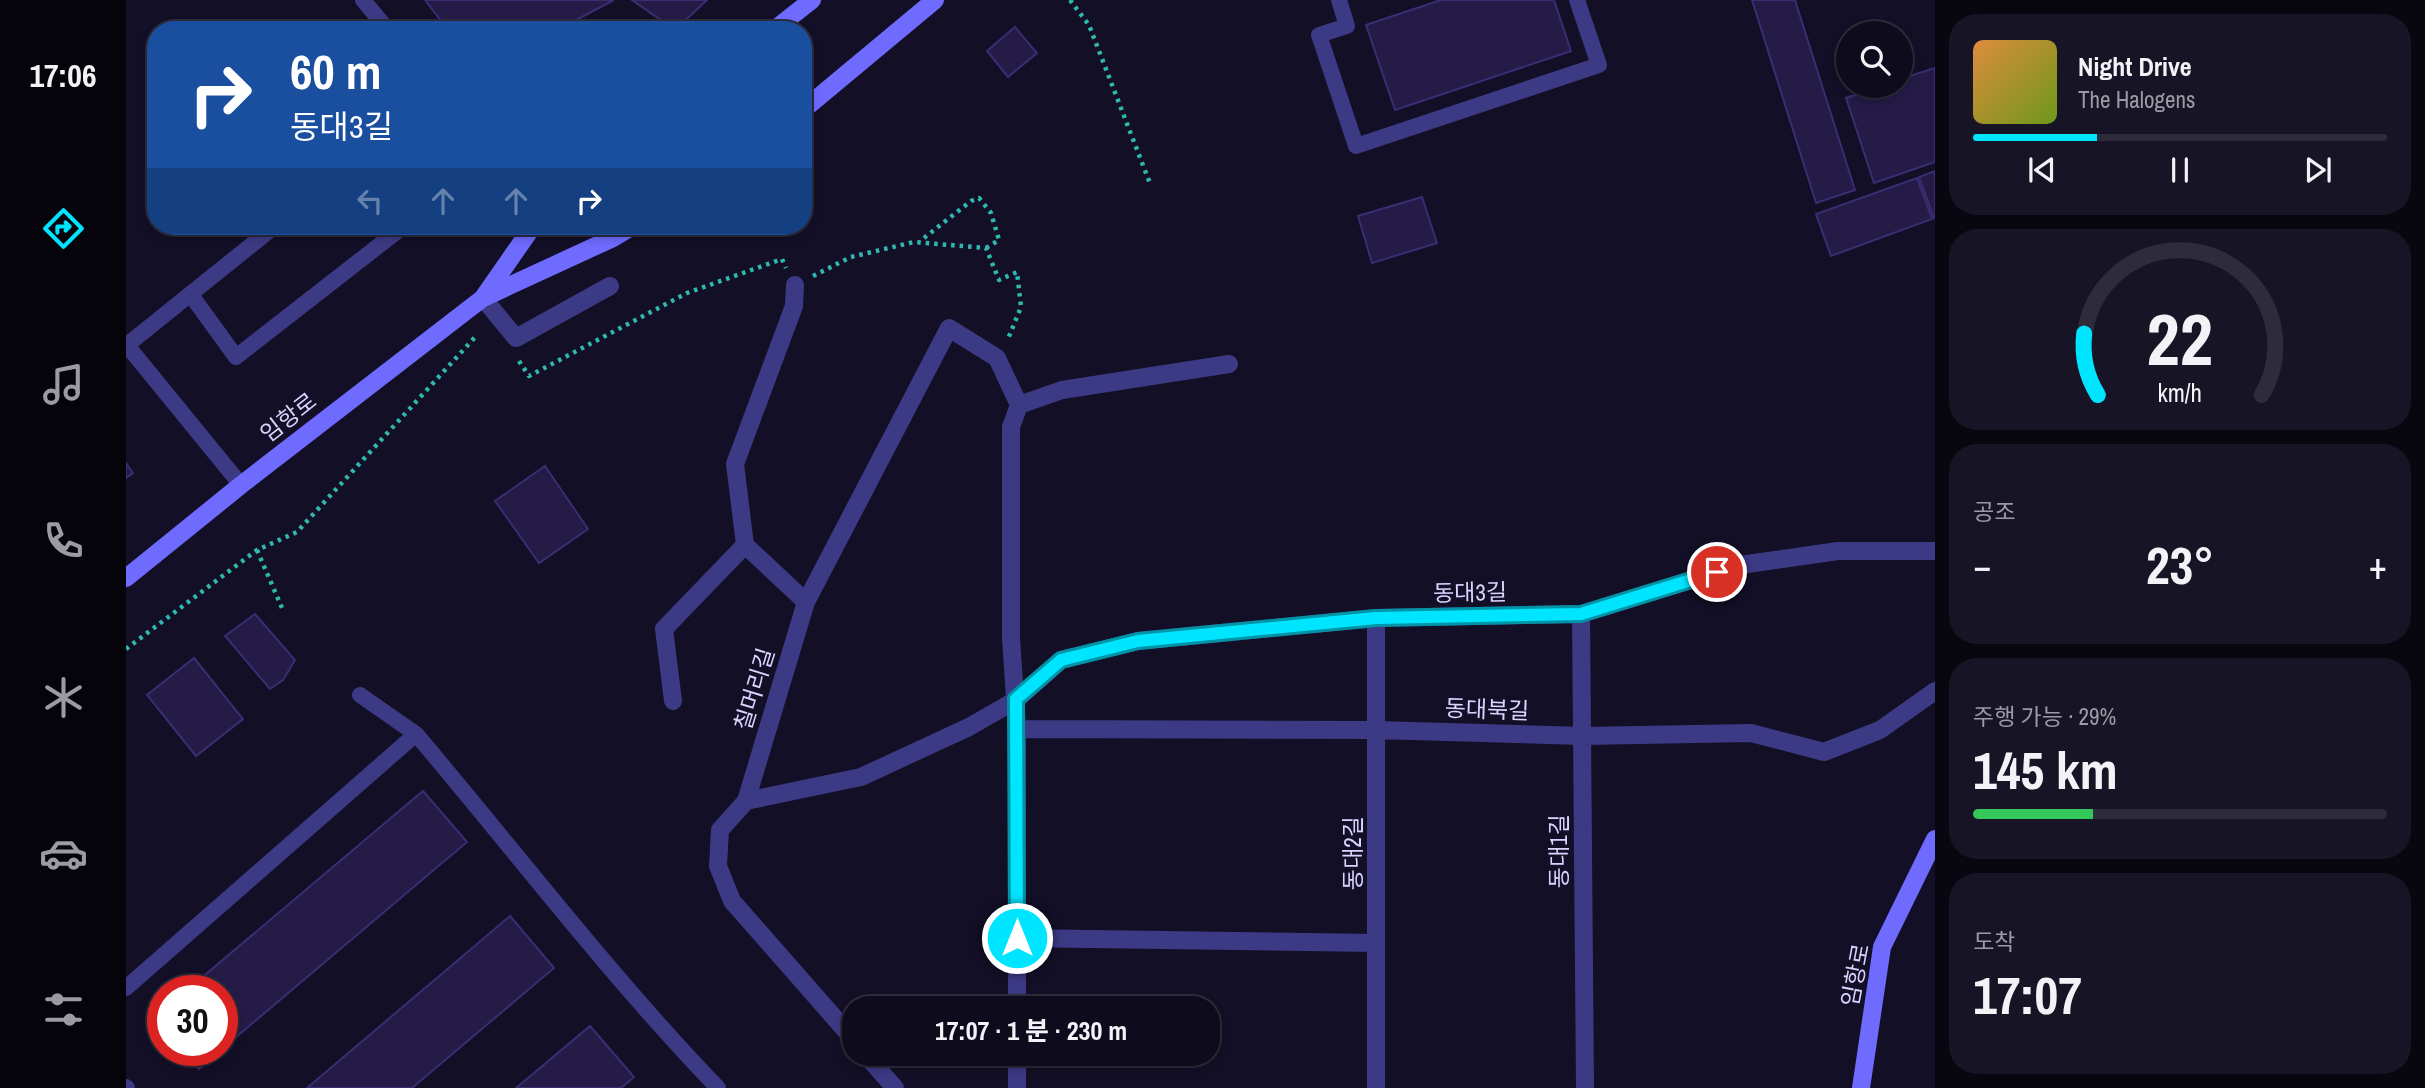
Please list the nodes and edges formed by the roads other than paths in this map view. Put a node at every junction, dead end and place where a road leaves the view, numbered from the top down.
1 (363, 0) edge
2 (812, 0) edge
3 (935, 0) edge
4 (1339, 0) edge
5 (1577, 0) edge
6 (380, 21) edge
7 (785, 21) edge
8 (812, 102) edge
9 (264, 235) edge
10 (392, 235) edge
11 (527, 235) edge
12 (618, 235) edge
13 (795, 285) road end
14 (610, 286) dead end
15 (191, 295) junction
16 (483, 298) junction
17 (126, 345) edge
18 (1229, 364) dead end
19 (1019, 405) junction
20 (241, 485) junction
21 (745, 545) junction
22 (1935, 551) edge
23 (126, 578) edge
24 (806, 602) junction
25 (1581, 614) junction
26 (1376, 618) junction
27 (1935, 691) edge
28 (360, 695) dead end
29 (1016, 699) junction
30 (673, 701) dead end
31 (1017, 729) junction
32 (1376, 730) junction
33 (416, 733) junction
34 (1582, 736) junction
35 (746, 801) junction
36 (1935, 839) edge
37 (1017, 938) junction
38 (1376, 943) junction
39 (126, 988) edge
40 (1017, 996) edge
41 (842, 1027) edge
42 (876, 1066) edge
43 (1017, 1066) edge
44 (718, 1088) edge
45 (895, 1088) edge
46 (1017, 1088) edge
47 (1376, 1088) edge
48 (1585, 1088) edge
49 (1861, 1088) edge

1 - 6 lane
2 - 7 main road
3 - 8 main road
4 - 5 lane
9 - 15 lane
10 - 15 lane
11 - 16 main road, 임항로
12 - 16 main road, 임항로
13 - 21 street
14 - 16 street
15 - 17 lane
16 - 20 main road, 임항로
17 - 20 lane
18 - 19 street
19 - 24 street, 칠머리길
19 - 29 street
20 - 23 main road, 임항로
21 - 24 street
21 - 30 street
22 - 25 street, 동대3길
24 - 35 street, 칠머리길
25 - 26 street, 동대3길
25 - 34 street, 동대1길
26 - 29 street, 동대3길
26 - 32 street, 동대2길
27 - 34 street, 동대북길
28 - 33 lane
29 - 31 street
29 - 35 street, 동대3길
31 - 32 street, 동대북길
31 - 37 street
32 - 34 street, 동대북길
32 - 38 street, 동대2길
33 - 39 lane
33 - 44 lane
34 - 48 street, 동대1길
35 - 41 street, 칠머리길
36 - 49 main road, 임항로
37 - 38 street
37 - 40 street
38 - 47 street, 동대2길
42 - 45 street
43 - 46 street

